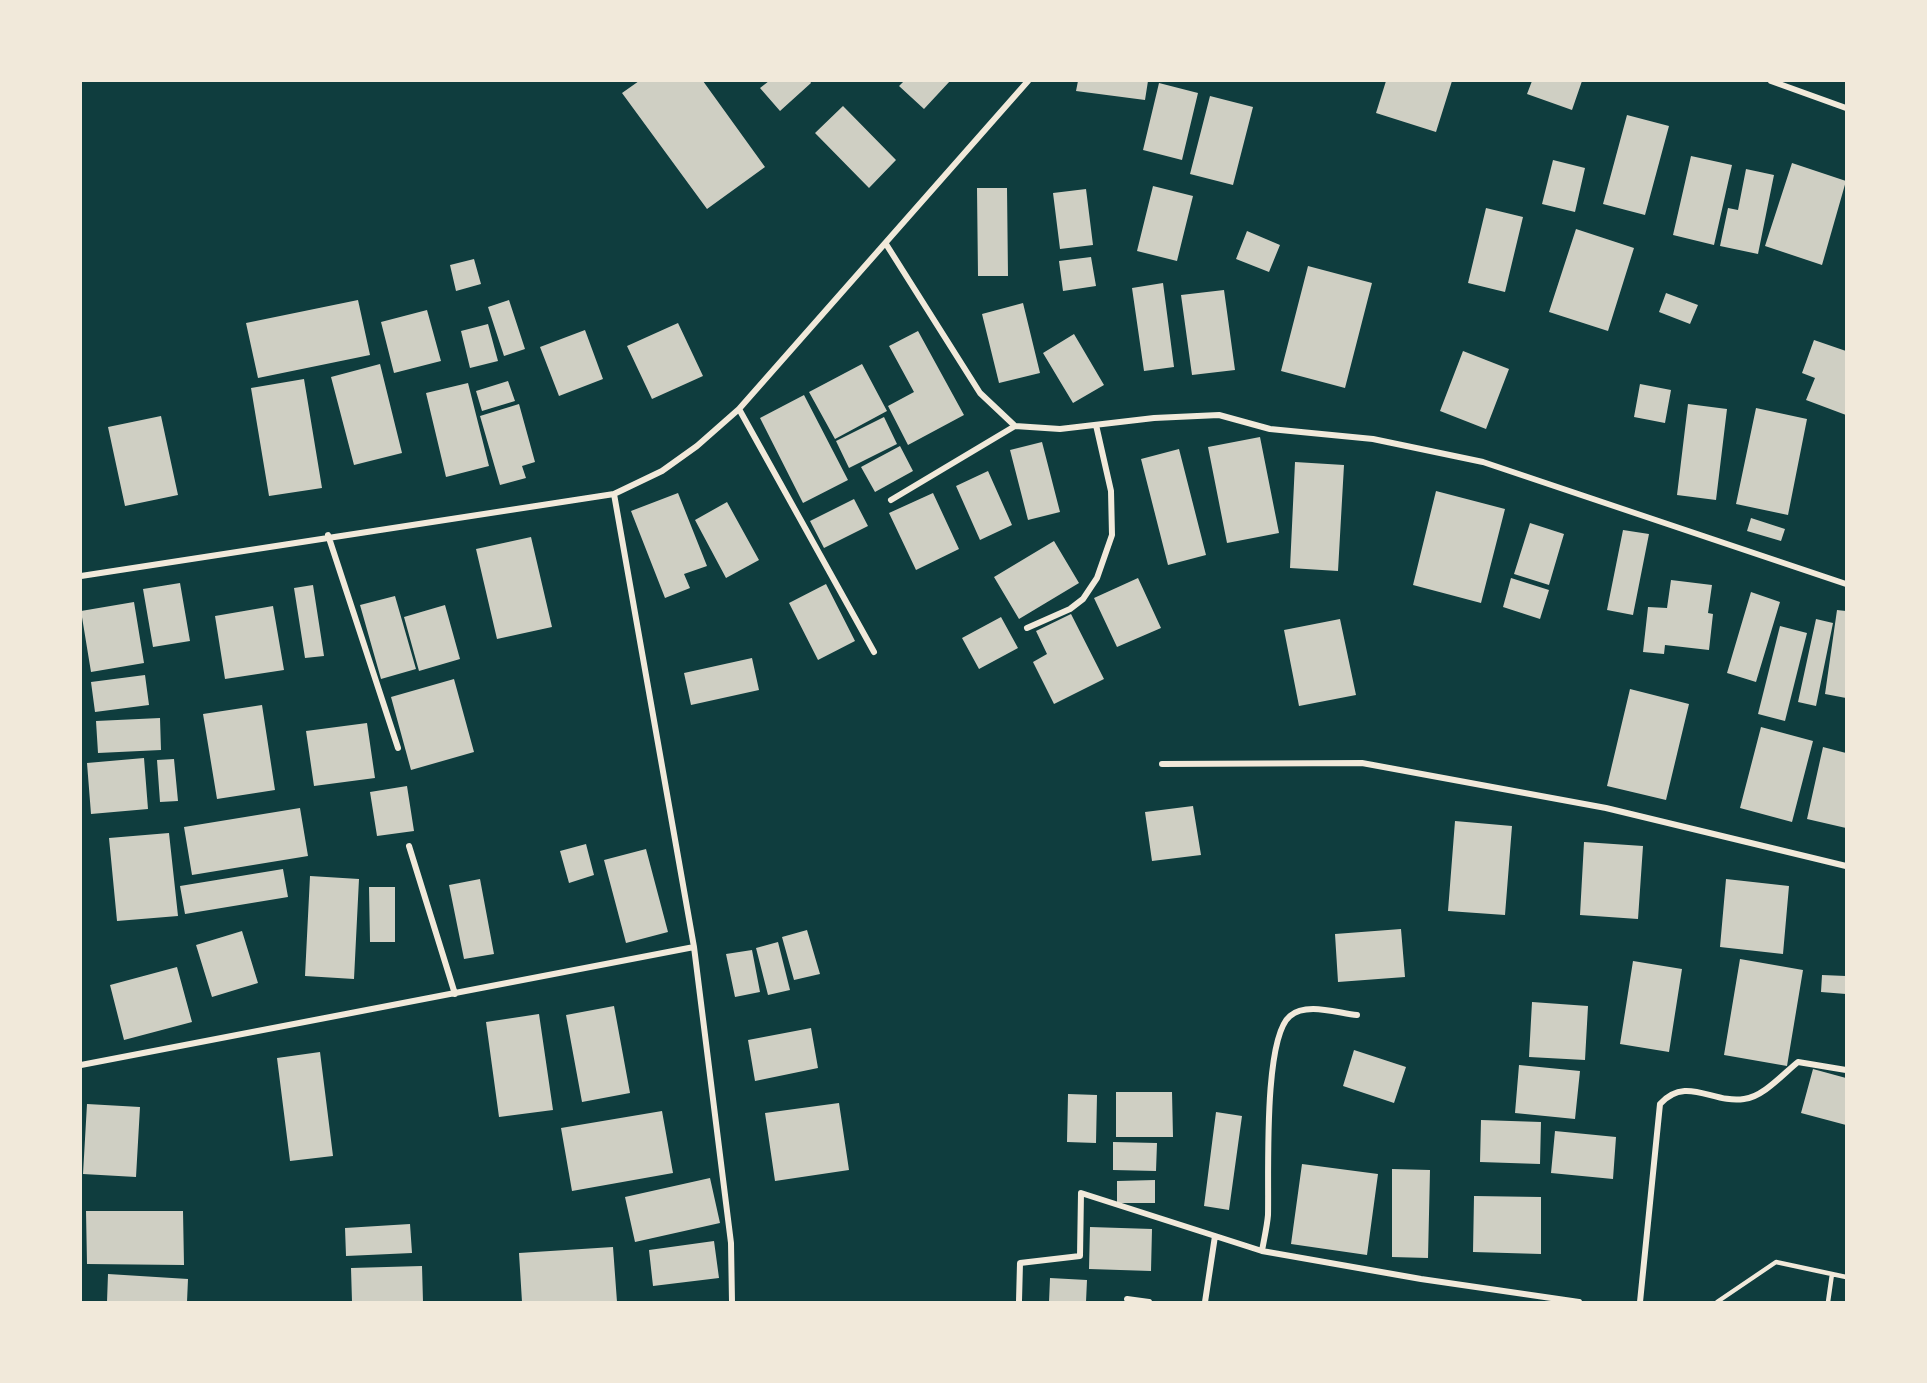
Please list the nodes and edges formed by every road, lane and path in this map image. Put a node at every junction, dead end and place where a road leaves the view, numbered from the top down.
1 (1028, 81) edge
2 (1772, 81) edge
3 (1846, 108) edge
4 (886, 244) junction
5 (739, 409) junction
6 (1096, 425) junction
7 (1015, 426) junction
8 (614, 494) junction
9 (891, 500) dead end
10 (328, 536) junction
11 (81, 575) edge
12 (1846, 584) edge
13 (1028, 628) dead end
14 (874, 652) dead end
15 (398, 748) dead end
16 (1162, 764) dead end
17 (410, 846) dead end
18 (1846, 866) edge
19 (694, 947) junction
20 (455, 994) junction
21 (1357, 1015) dead end
22 (81, 1065) edge
23 (1846, 1070) edge
24 (1215, 1236) junction
25 (1262, 1251) junction
26 (1832, 1274) junction
27 (1846, 1277) edge
28 (1127, 1299) dead end
29 (1019, 1301) edge
30 (732, 1302) edge
31 (1149, 1302) edge
32 (1205, 1302) edge
33 (1579, 1302) edge
34 (1640, 1302) edge
35 (1717, 1302) edge
36 (1828, 1302) edge

1 - 4 street
2 - 3 street
4 - 5 street
4 - 7 street
5 - 8 street
5 - 14 street
6 - 7 street
6 - 12 street
6 - 13 street
7 - 9 street
8 - 10 street
8 - 19 street
10 - 11 street
10 - 15 street
16 - 18 street
17 - 20 street
19 - 20 street
19 - 30 street
20 - 22 street
21 - 25 street
23 - 34 street
24 - 25 street
24 - 29 street
24 - 32 street
25 - 33 street
26 - 27 lane
26 - 35 lane
26 - 36 lane
28 - 31 street

